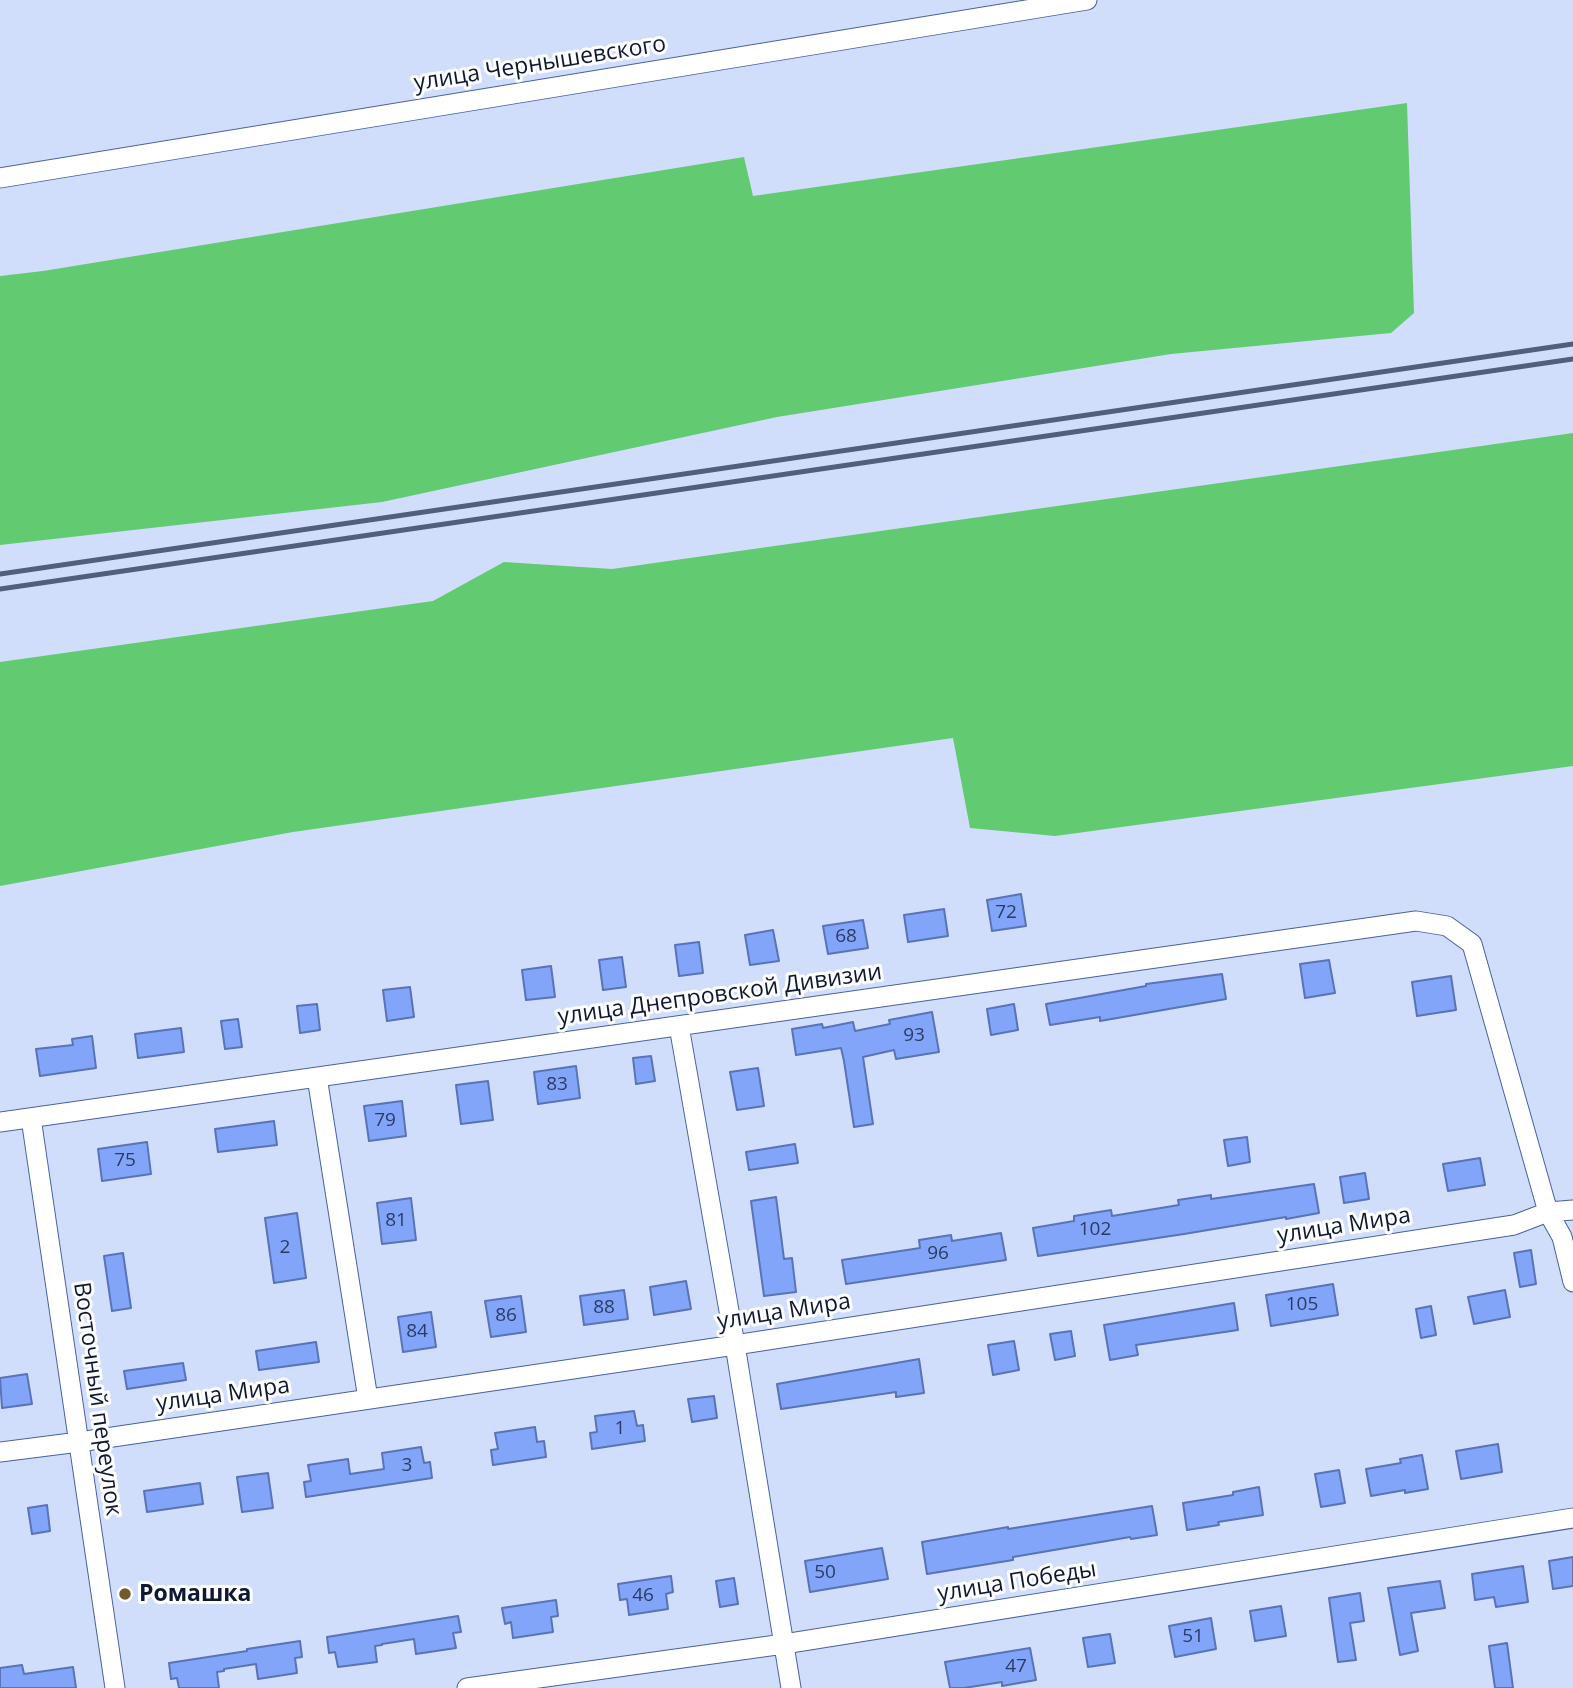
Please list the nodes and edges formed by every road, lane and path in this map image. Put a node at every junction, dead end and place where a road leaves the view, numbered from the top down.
1 (1087, 0) edge
2 (0, 178) edge
3 (679, 1026) junction
4 (317, 1077) junction
5 (31, 1118) junction
6 (0, 1122) edge
7 (1573, 1195) edge
8 (1573, 1210) edge
9 (1548, 1212) junction
10 (1573, 1282) edge
11 (735, 1345) junction
12 (368, 1399) junction
13 (79, 1442) junction
14 (0, 1452) edge
15 (1573, 1518) edge
16 (784, 1644) junction
17 (115, 1688) edge
18 (467, 1688) edge
19 (791, 1688) edge

1 - 2 street, улица Чернышевского
3 - 4 street, улица Днепровской Дивизии
3 - 9 street, улица Днепровской Дивизии
3 - 11 street
4 - 5 street, улица Днепровской Дивизии
4 - 12 street
5 - 6 street, улица Днепровской Дивизии
5 - 13 street, Восточный переулок
7 - 9 street
8 - 9 street, улица Мира
9 - 10 street
9 - 11 street, улица Мира
11 - 12 street, улица Мира
11 - 16 street
12 - 13 street, улица Мира
13 - 14 street, улица Мира
13 - 17 street, Восточный переулок
15 - 16 street, улица Победы
16 - 18 street, улица Победы
16 - 19 street

